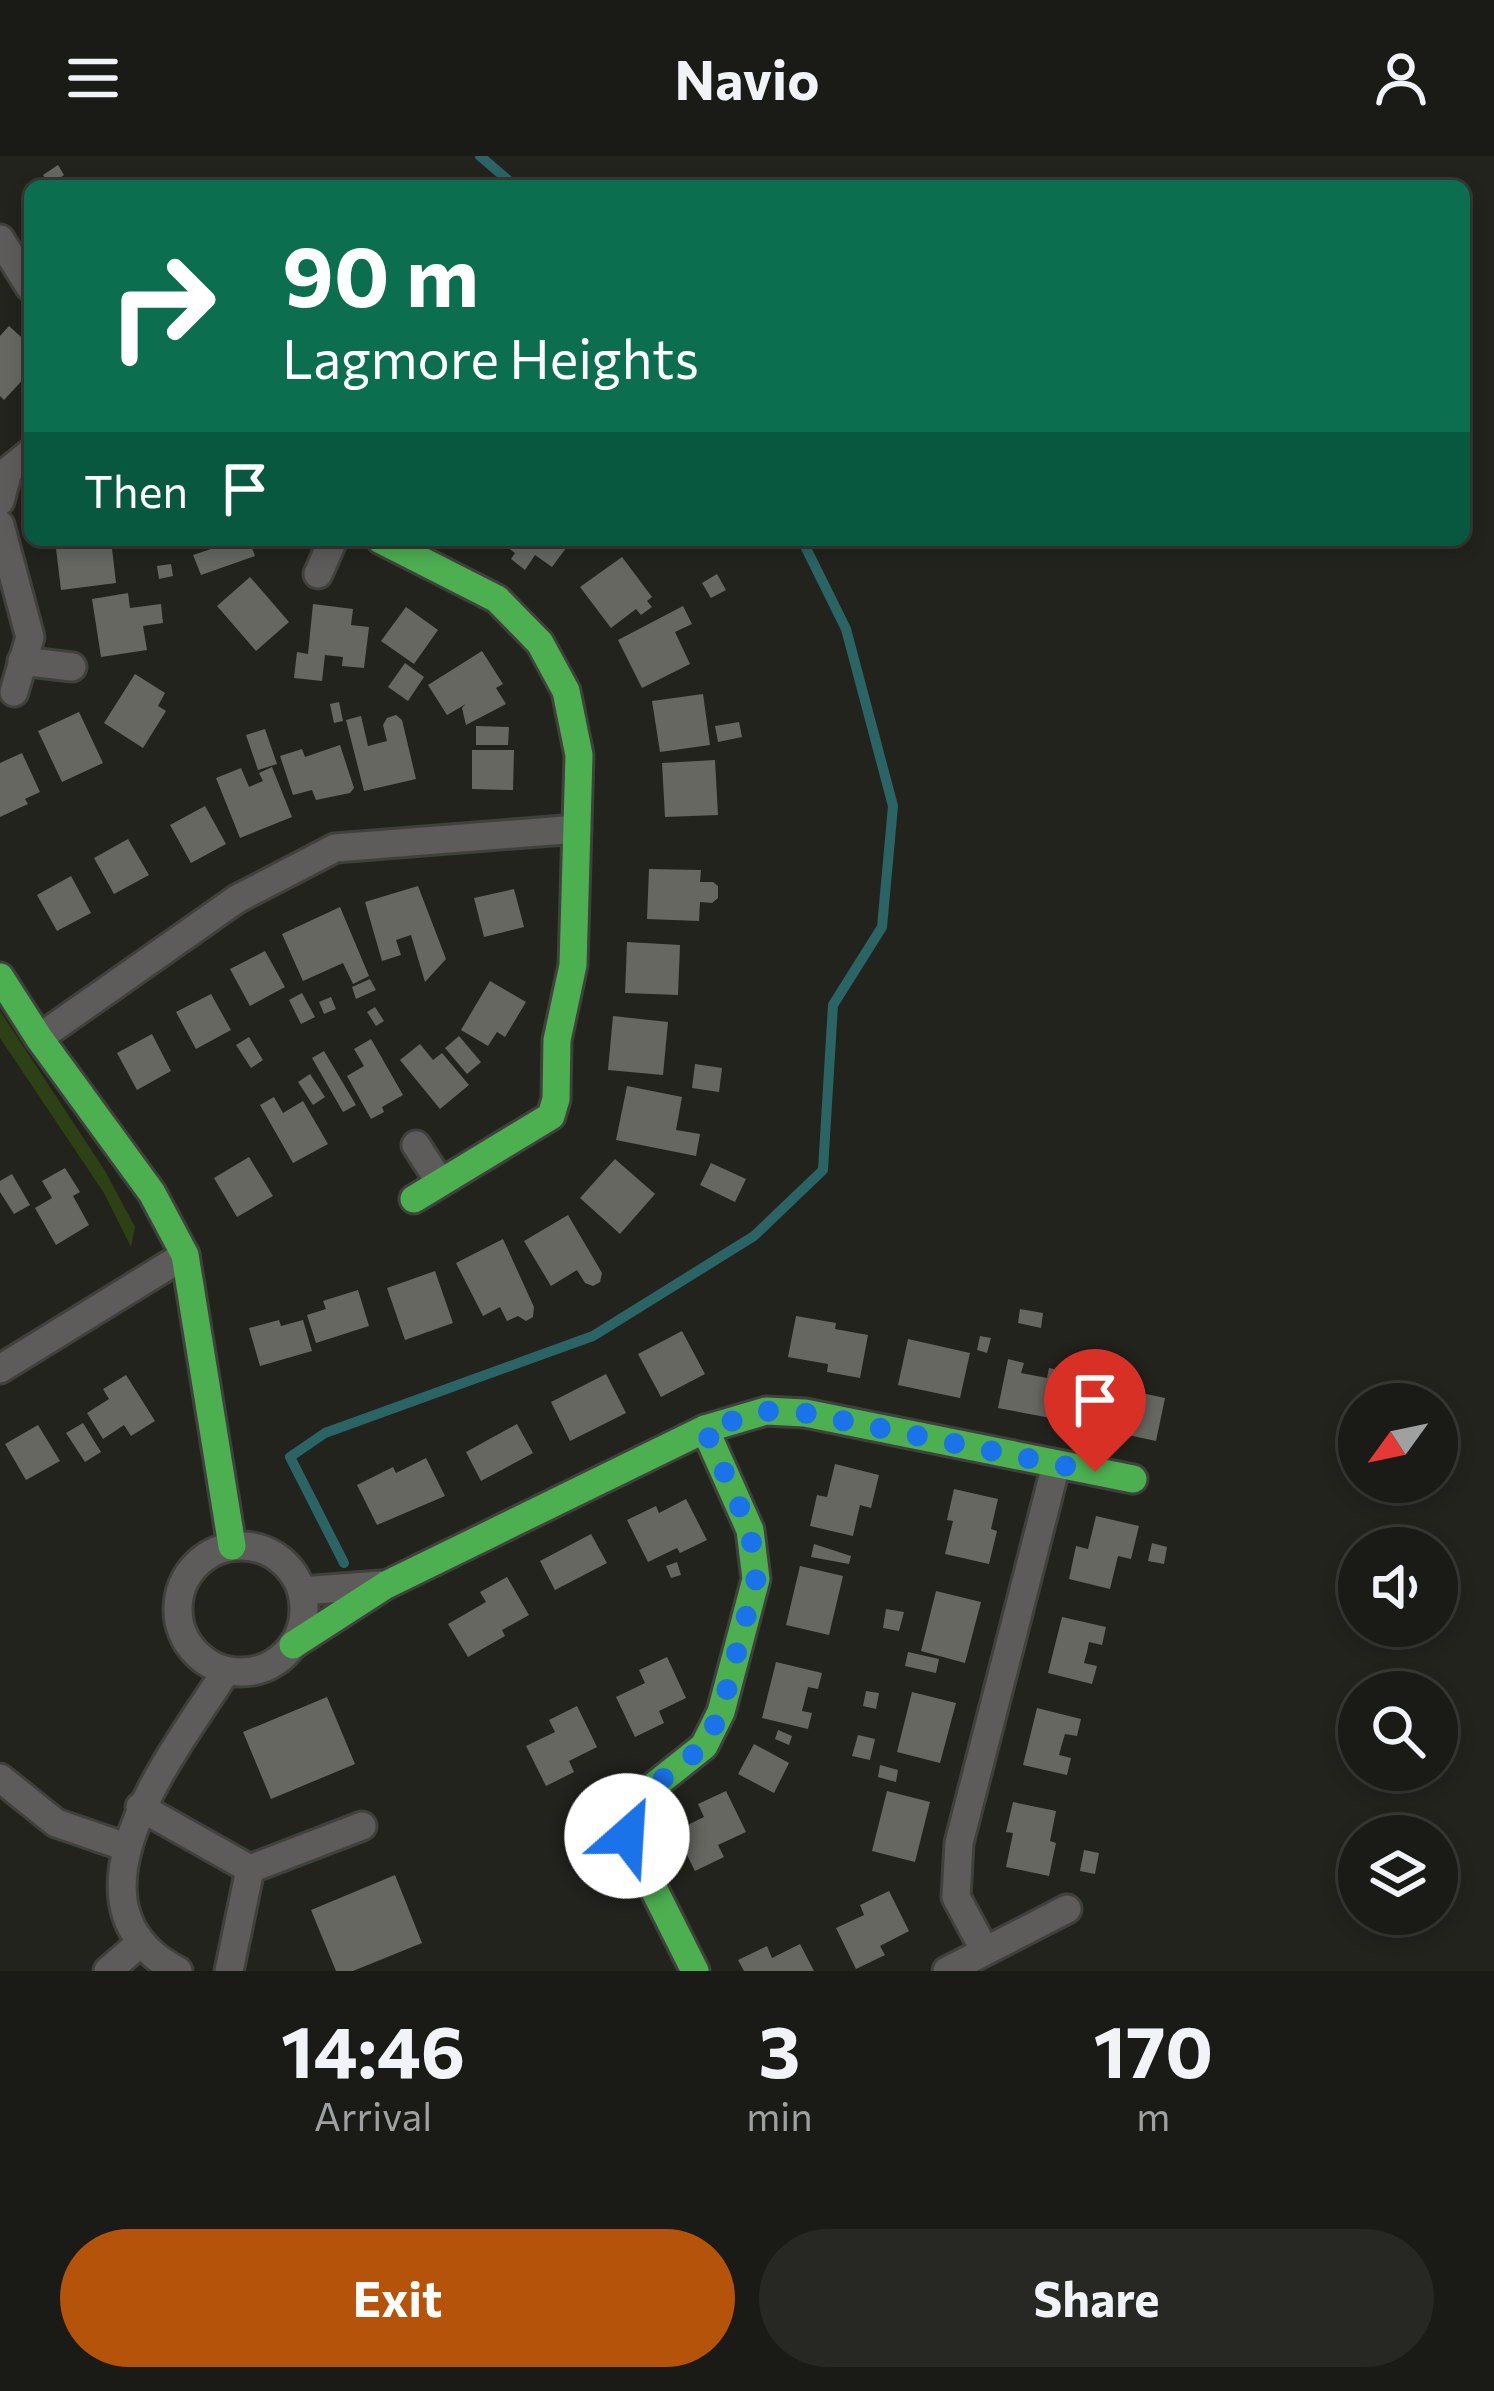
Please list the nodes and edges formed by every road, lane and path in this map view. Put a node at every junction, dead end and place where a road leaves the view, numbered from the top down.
1 (0, 239) edge
2 (24, 277) edge
3 (24, 458) edge
4 (0, 501) edge
5 (0, 524) edge
6 (330, 546) edge
7 (393, 546) edge
8 (318, 574) dead end
9 (22, 661) junction
10 (72, 667) dead end
11 (14, 692) dead end
12 (577, 829) junction
13 (0, 977) edge
14 (39, 1038) junction
15 (416, 1145) dead end
16 (440, 1182) junction
17 (414, 1199) dead end
18 (185, 1255) junction
19 (0, 1369) edge
20 (705, 1429) junction
21 (1056, 1465) junction
22 (1133, 1479) dead end
23 (232, 1546) junction
24 (386, 1585) junction
25 (302, 1591) junction
26 (293, 1645) junction
27 (226, 1670) junction
28 (0, 1778) edge
29 (140, 1807) junction
30 (362, 1826) dead end
31 (126, 1847) junction
32 (250, 1869) junction
33 (1067, 1909) dead end
34 (139, 1944) junction
35 (985, 1951) junction
36 (108, 1971) edge
37 (178, 1971) edge
38 (229, 1971) edge
39 (695, 1971) edge
40 (947, 1971) edge

1 - 2 street
3 - 4 street
5 - 9 street
6 - 8 street
7 - 12 street
9 - 10 street
9 - 11 street
12 - 14 street
12 - 16 street
13 - 14 street
14 - 18 street
15 - 16 street
16 - 17 street
18 - 19 street
18 - 23 street
20 - 21 street
20 - 24 street
20 - 39 street
21 - 22 street
21 - 35 street
23 - 25 street
23 - 27 street
24 - 25 street
24 - 26 street
25 - 26 street
26 - 27 street
27 - 29 street
28 - 31 street
29 - 31 street
29 - 32 street
30 - 32 street
31 - 34 street
32 - 38 street
33 - 35 street
34 - 36 street
34 - 37 street
35 - 40 street

